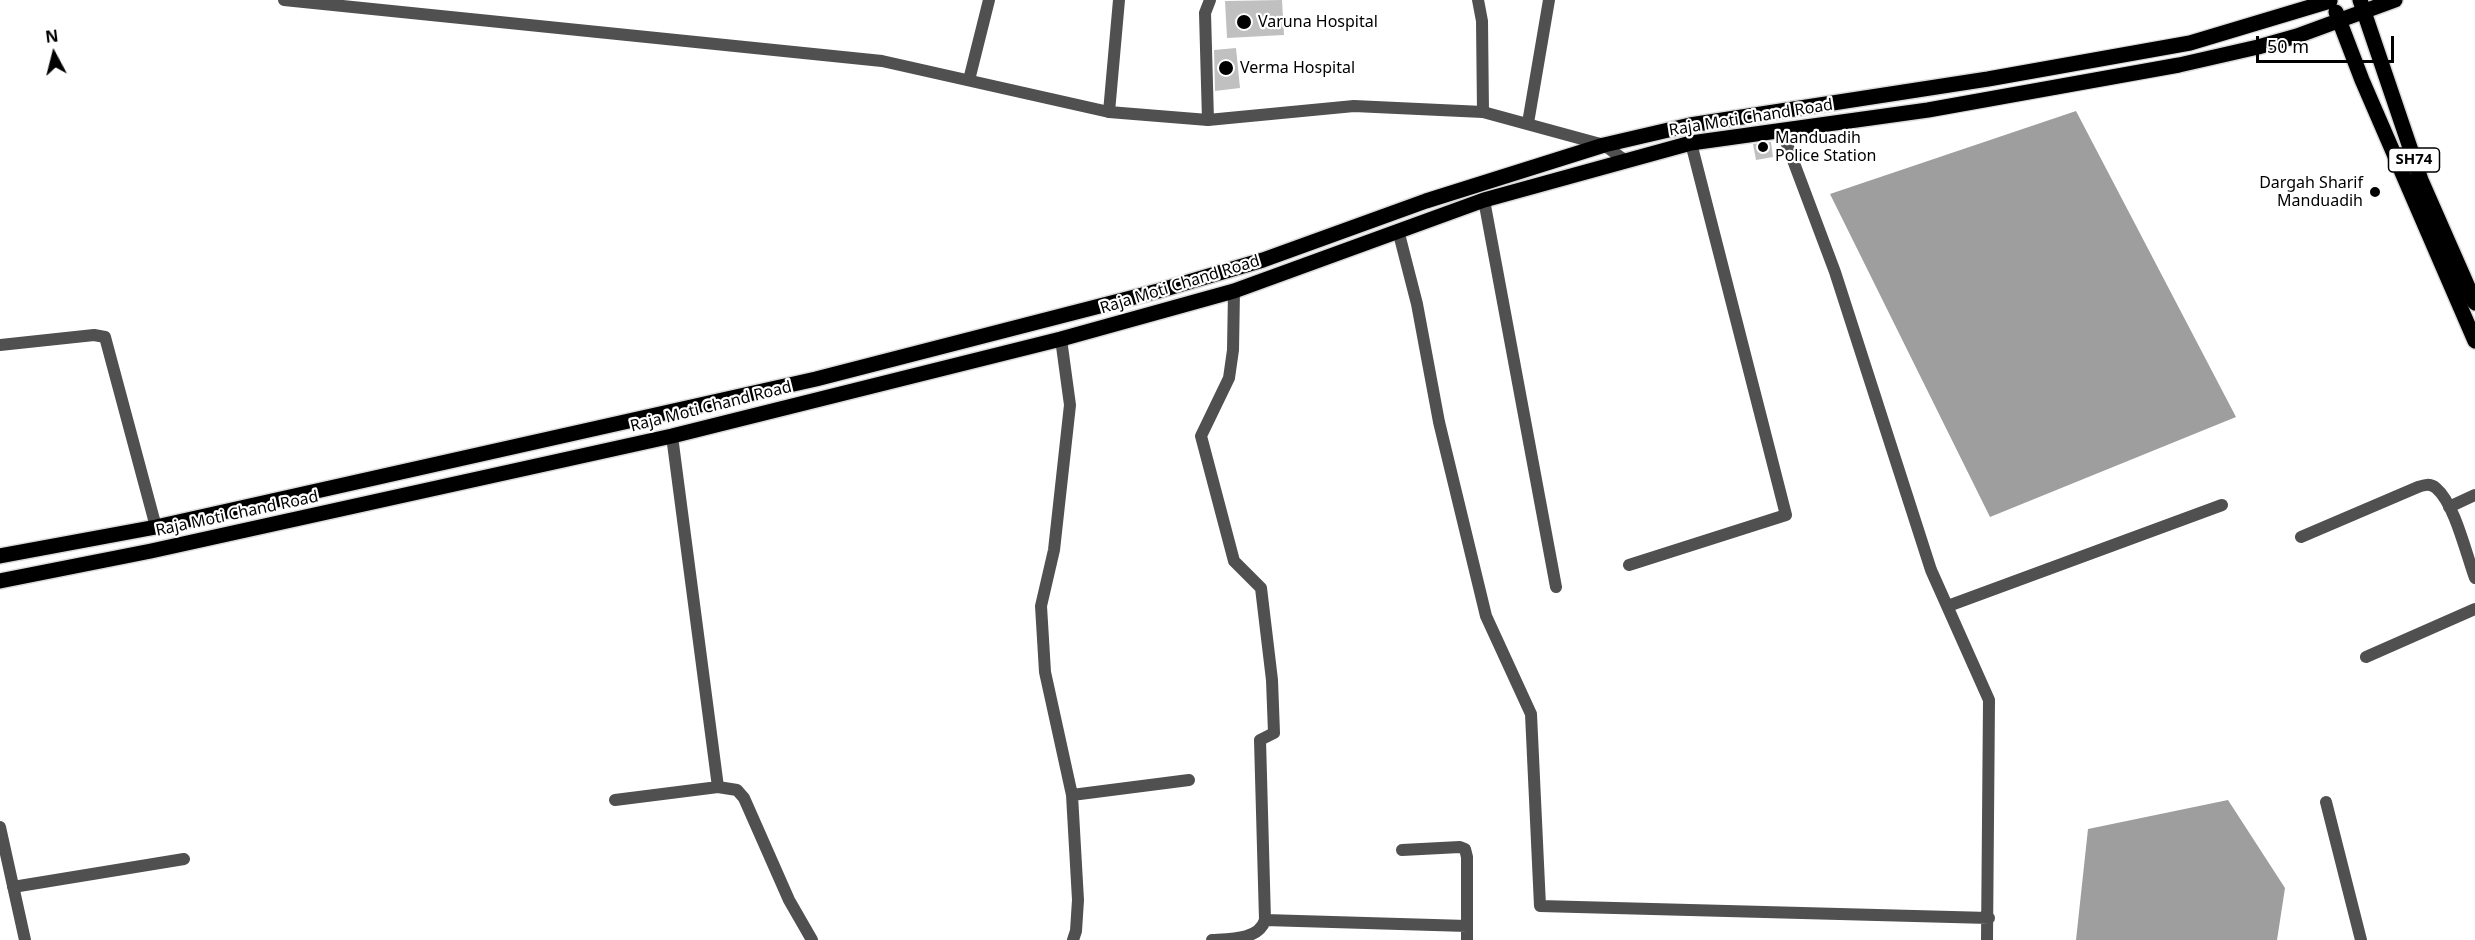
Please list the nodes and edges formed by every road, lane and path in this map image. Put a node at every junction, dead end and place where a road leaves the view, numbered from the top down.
1 (284, 0) edge
2 (290, 0) edge
3 (989, 0) edge
4 (1119, 0) edge
5 (1210, 0) edge
6 (1478, 0) edge
7 (1549, 0) edge
8 (2395, 0) edge
9 (2330, 1) edge
10 (2362, 6) edge
11 (2340, 19) junction
12 (969, 80) junction
13 (1109, 112) junction
14 (1483, 112) junction
15 (1208, 120) junction
16 (1528, 123) junction
17 (1782, 131) junction
18 (1691, 143) junction
19 (1604, 145) junction
20 (1626, 161) junction
21 (1484, 200) junction
22 (1398, 230) junction
23 (1234, 291) junction
24 (2475, 303) edge
25 (2474, 337) edge
26 (1061, 339) junction
27 (0, 345) edge
28 (672, 435) junction
29 (2475, 495) edge
30 (2222, 505) dead end
31 (2449, 507) junction
32 (156, 527) junction
33 (2301, 537) dead end
34 (0, 556) edge
35 (1629, 565) dead end
36 (2475, 578) edge
37 (0, 581) edge
38 (1556, 587) dead end
39 (1948, 606) junction
40 (2475, 609) edge
41 (2366, 657) dead end
42 (1189, 780) dead end
43 (718, 787) junction
44 (1072, 795) junction
45 (615, 800) dead end
46 (2326, 802) dead end
47 (0, 827) edge
48 (1402, 850) dead end
49 (184, 859) dead end
50 (13, 887) junction
51 (1989, 918) junction
52 (1265, 920) junction
53 (1467, 926) junction
54 (25, 940) edge
55 (812, 940) edge
56 (1072, 940) edge
57 (1212, 940) edge
58 (1467, 940) edge
59 (1987, 940) edge
60 (2361, 940) edge

1 - 2 street
2 - 12 street
3 - 12 street
4 - 13 street
5 - 15 street
6 - 14 street
7 - 16 street
8 - 10 main road, Raja Moti Chand Road
9 - 11 main road, SH74
9 - 19 main road
10 - 11 main road, Raja Moti Chand Road
10 - 24 main road, SH74
11 - 17 main road, Raja Moti Chand Road
11 - 25 main road, SH74
12 - 13 street
13 - 15 street
14 - 15 street
14 - 16 street
16 - 19 street
17 - 18 main road, Raja Moti Chand Road
17 - 39 street
18 - 20 main road, Raja Moti Chand Road
18 - 35 street
19 - 20 street
19 - 32 main road
20 - 21 main road, Raja Moti Chand Road
21 - 22 main road, Raja Moti Chand Road
21 - 38 street
22 - 23 main road, Raja Moti Chand Road
22 - 51 street
23 - 26 main road, Raja Moti Chand Road
23 - 52 street
26 - 28 main road, Raja Moti Chand Road
26 - 44 street
27 - 32 street
28 - 37 main road, Raja Moti Chand Road
28 - 43 street
29 - 31 street
30 - 39 street
31 - 33 street
31 - 36 street
32 - 34 main road
39 - 51 street
40 - 41 street
42 - 44 street
43 - 45 street
43 - 55 street
44 - 56 street
46 - 60 street
47 - 50 street
48 - 53 street
49 - 50 street
50 - 54 street
51 - 59 street
52 - 53 street
52 - 57 street
53 - 58 street

